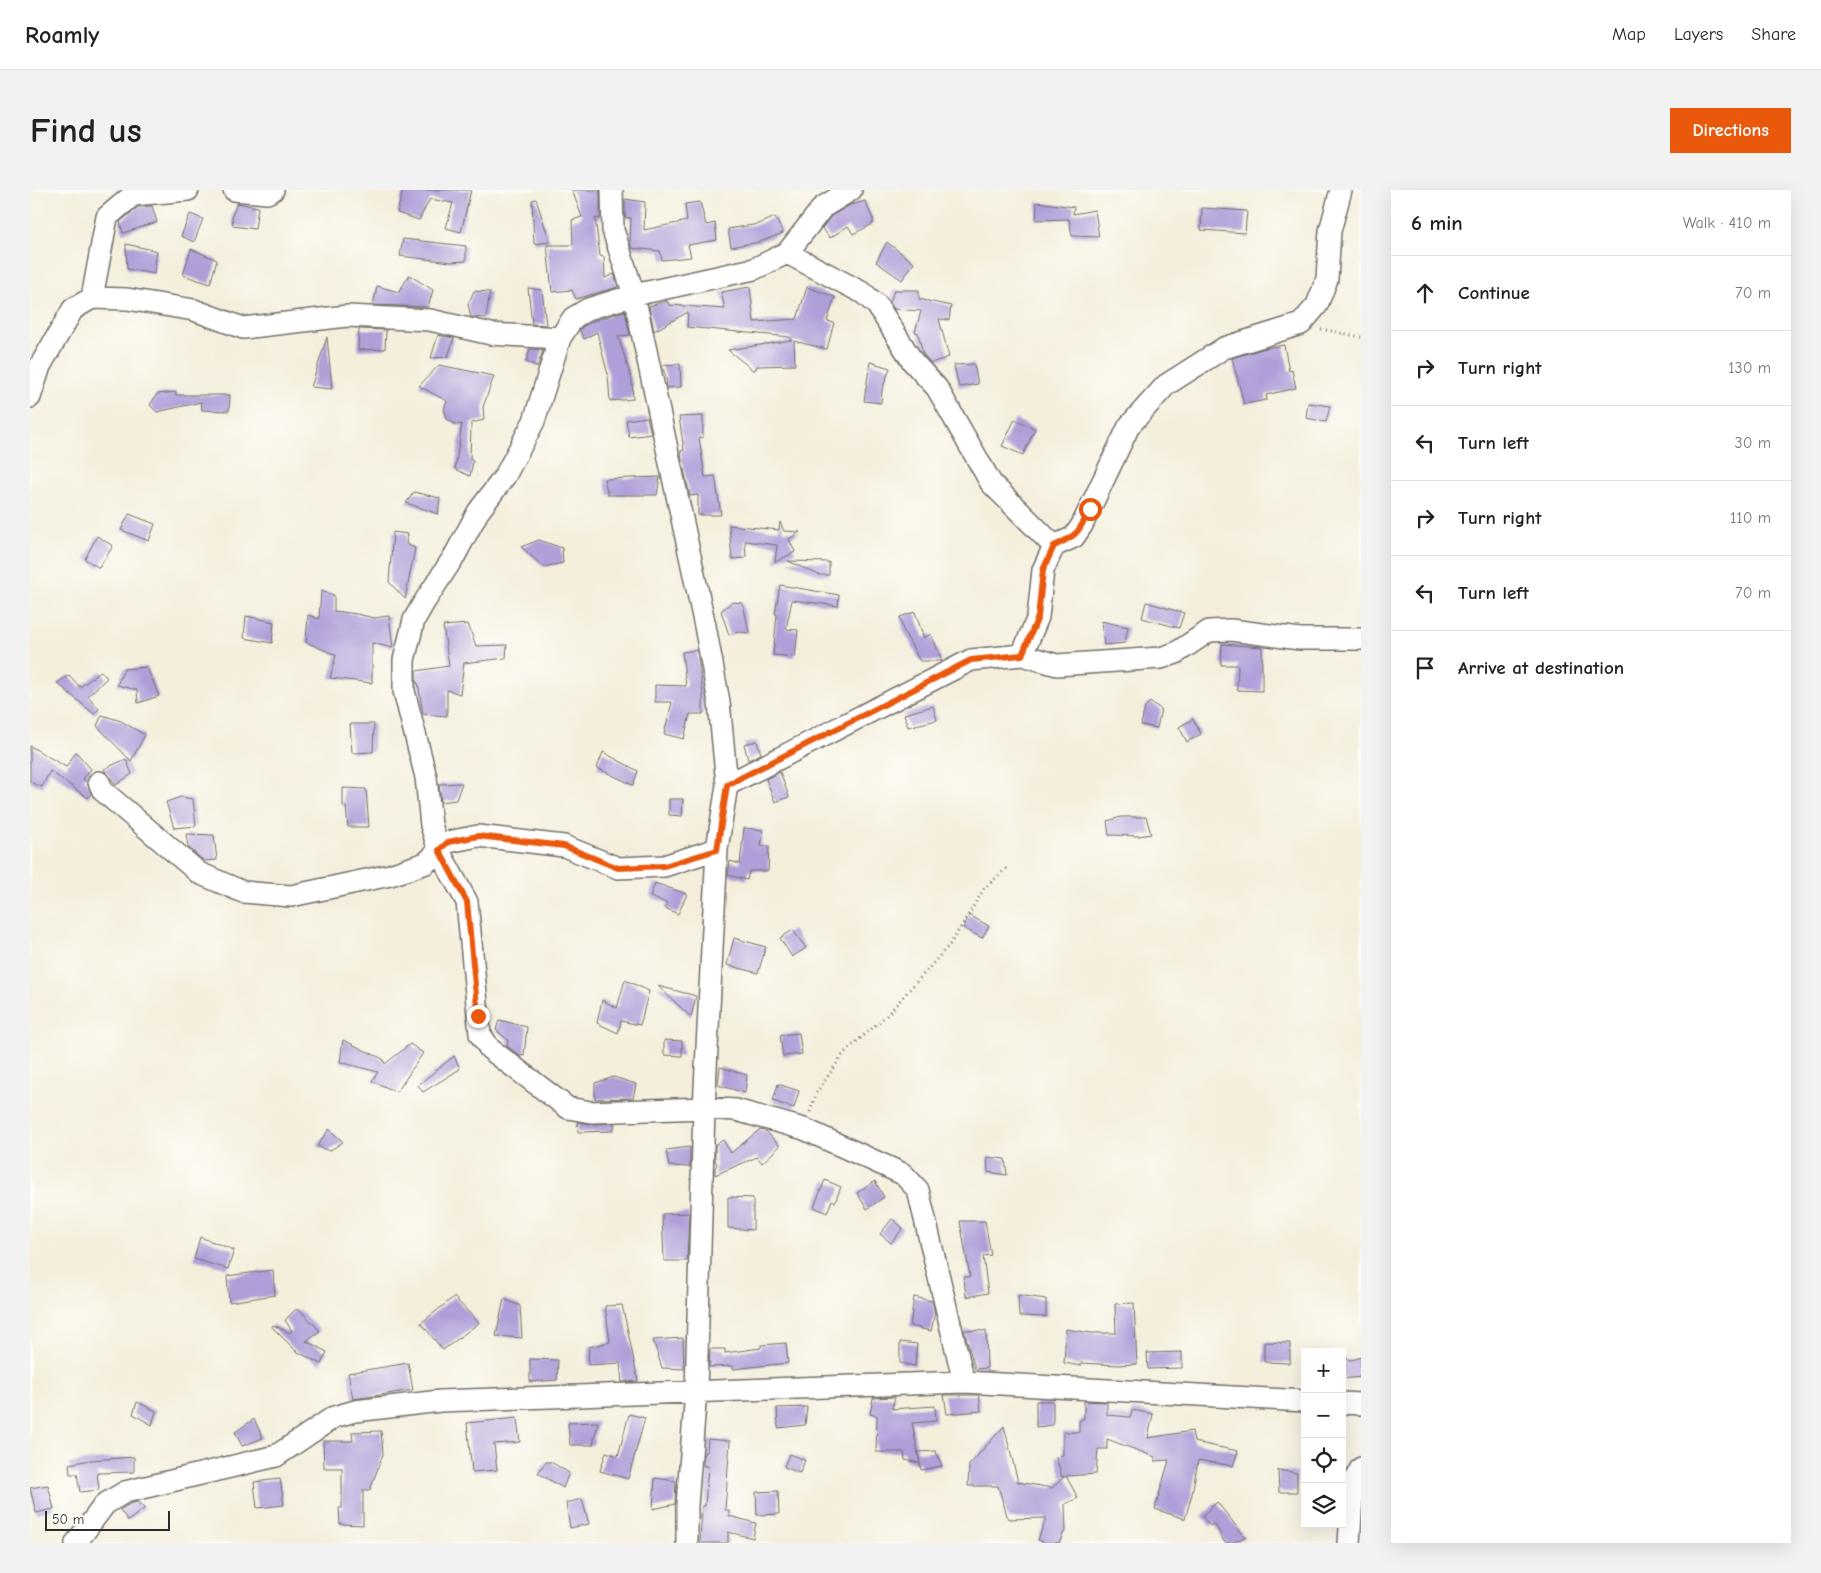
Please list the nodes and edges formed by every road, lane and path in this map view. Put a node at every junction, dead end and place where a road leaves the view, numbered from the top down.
1 (188, 190) edge
2 (234, 190) edge
3 (273, 190) edge
4 (612, 190) edge
5 (851, 190) edge
6 (1341, 190) edge
7 (787, 253) junction
8 (634, 295) junction
9 (92, 298) junction
10 (1301, 324) junction
11 (1361, 336) edge
12 (560, 338) junction
13 (30, 398) edge
14 (1054, 546) junction
15 (1361, 640) edge
16 (1022, 655) junction
17 (99, 782) dead end
18 (727, 785) junction
19 (439, 850) junction
20 (717, 850) junction
21 (1009, 866) dead end
22 (704, 1108) junction
23 (804, 1129) junction
24 (964, 1382) junction
25 (696, 1391) junction
26 (1301, 1401) edge
27 (1346, 1403) edge
28 (1361, 1404) edge
29 (1361, 1468) edge
30 (76, 1543) edge
31 (687, 1543) edge
32 (1349, 1543) edge

1 - 9 street
2 - 3 street
4 - 8 street
5 - 7 street
6 - 10 street
7 - 8 street
7 - 14 street
8 - 12 street
8 - 18 street
9 - 12 street
9 - 13 street
10 - 11 path
10 - 14 street
12 - 19 street
14 - 16 street
15 - 16 street
16 - 18 street
17 - 19 street
18 - 20 street
19 - 20 street
19 - 22 street
20 - 22 street
21 - 23 path
22 - 23 street
22 - 25 street
23 - 24 street
24 - 25 street
24 - 26 street
25 - 30 street
25 - 31 street
27 - 28 street
29 - 32 street

